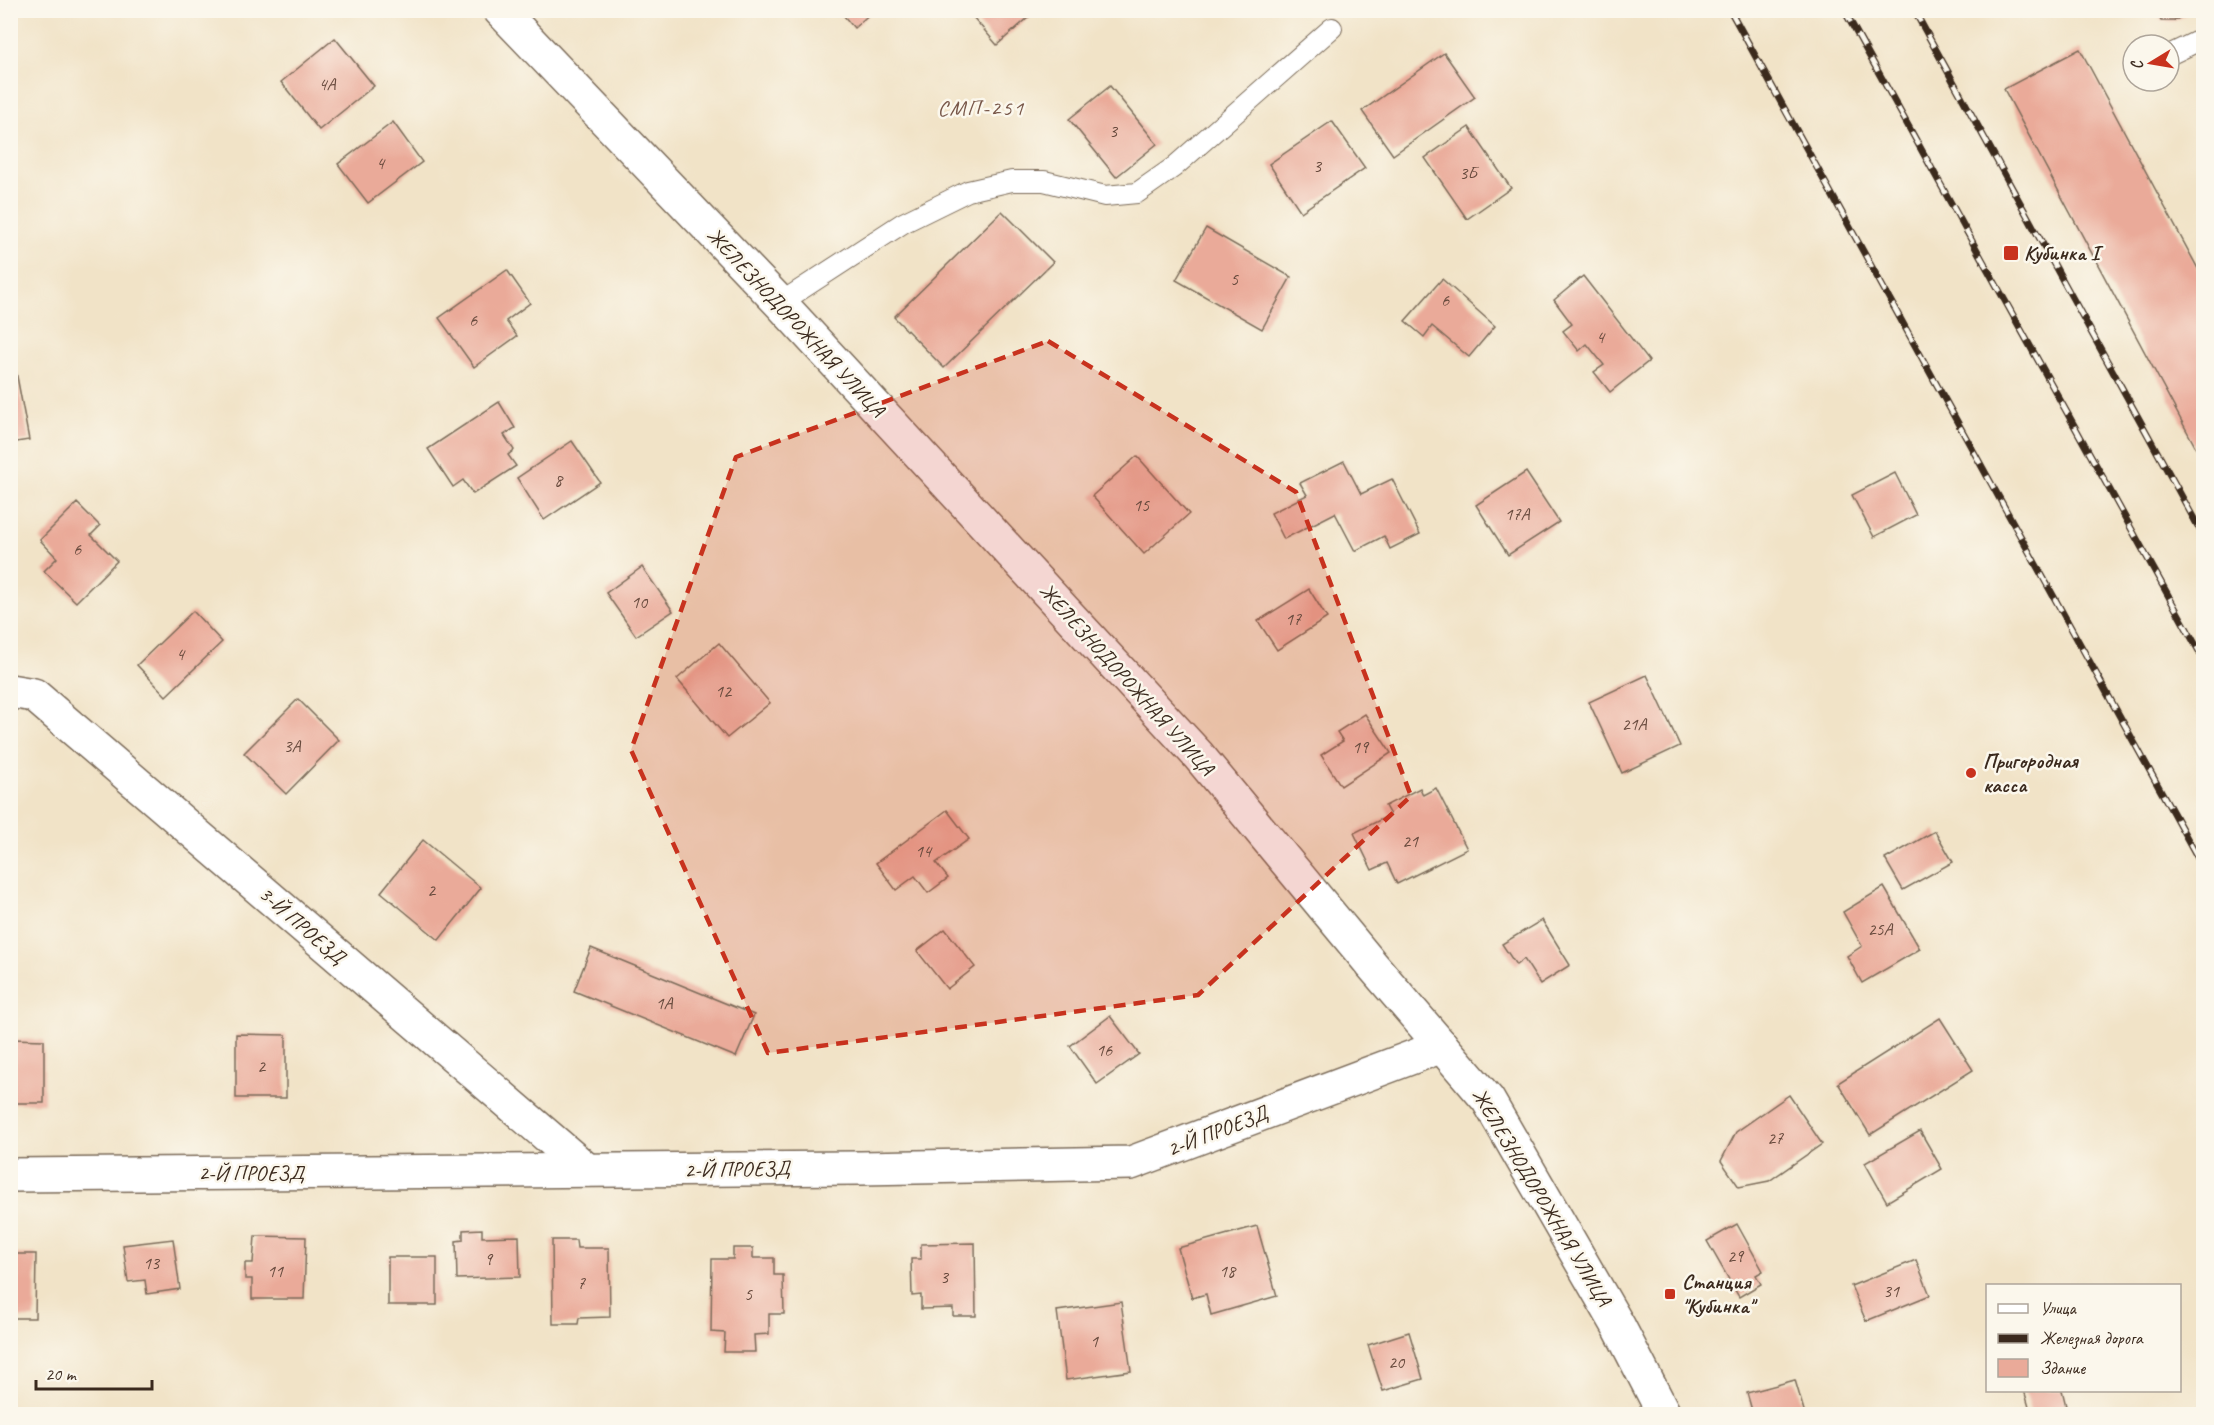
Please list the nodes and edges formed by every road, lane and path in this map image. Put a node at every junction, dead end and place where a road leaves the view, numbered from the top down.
1 (500, 10) edge
2 (1332, 28) dead end
3 (2204, 38) edge
4 (2181, 49) edge
5 (780, 303) junction
6 (10, 691) edge
7 (1442, 1046) junction
8 (587, 1170) junction
9 (10, 1175) edge
10 (1664, 1414) edge

1 - 5 street, ЖЕЛЕЗНОДОРОЖНАЯ УЛИЦА
2 - 5 lane
3 - 4 lane
5 - 7 street, ЖЕЛЕЗНОДОРОЖНАЯ УЛИЦА
6 - 8 street, 3-Й ПРОЕЗД
7 - 8 street, 2-Й ПРОЕЗД
7 - 10 street, ЖЕЛЕЗНОДОРОЖНАЯ УЛИЦА
8 - 9 street, 2-Й ПРОЕЗД

